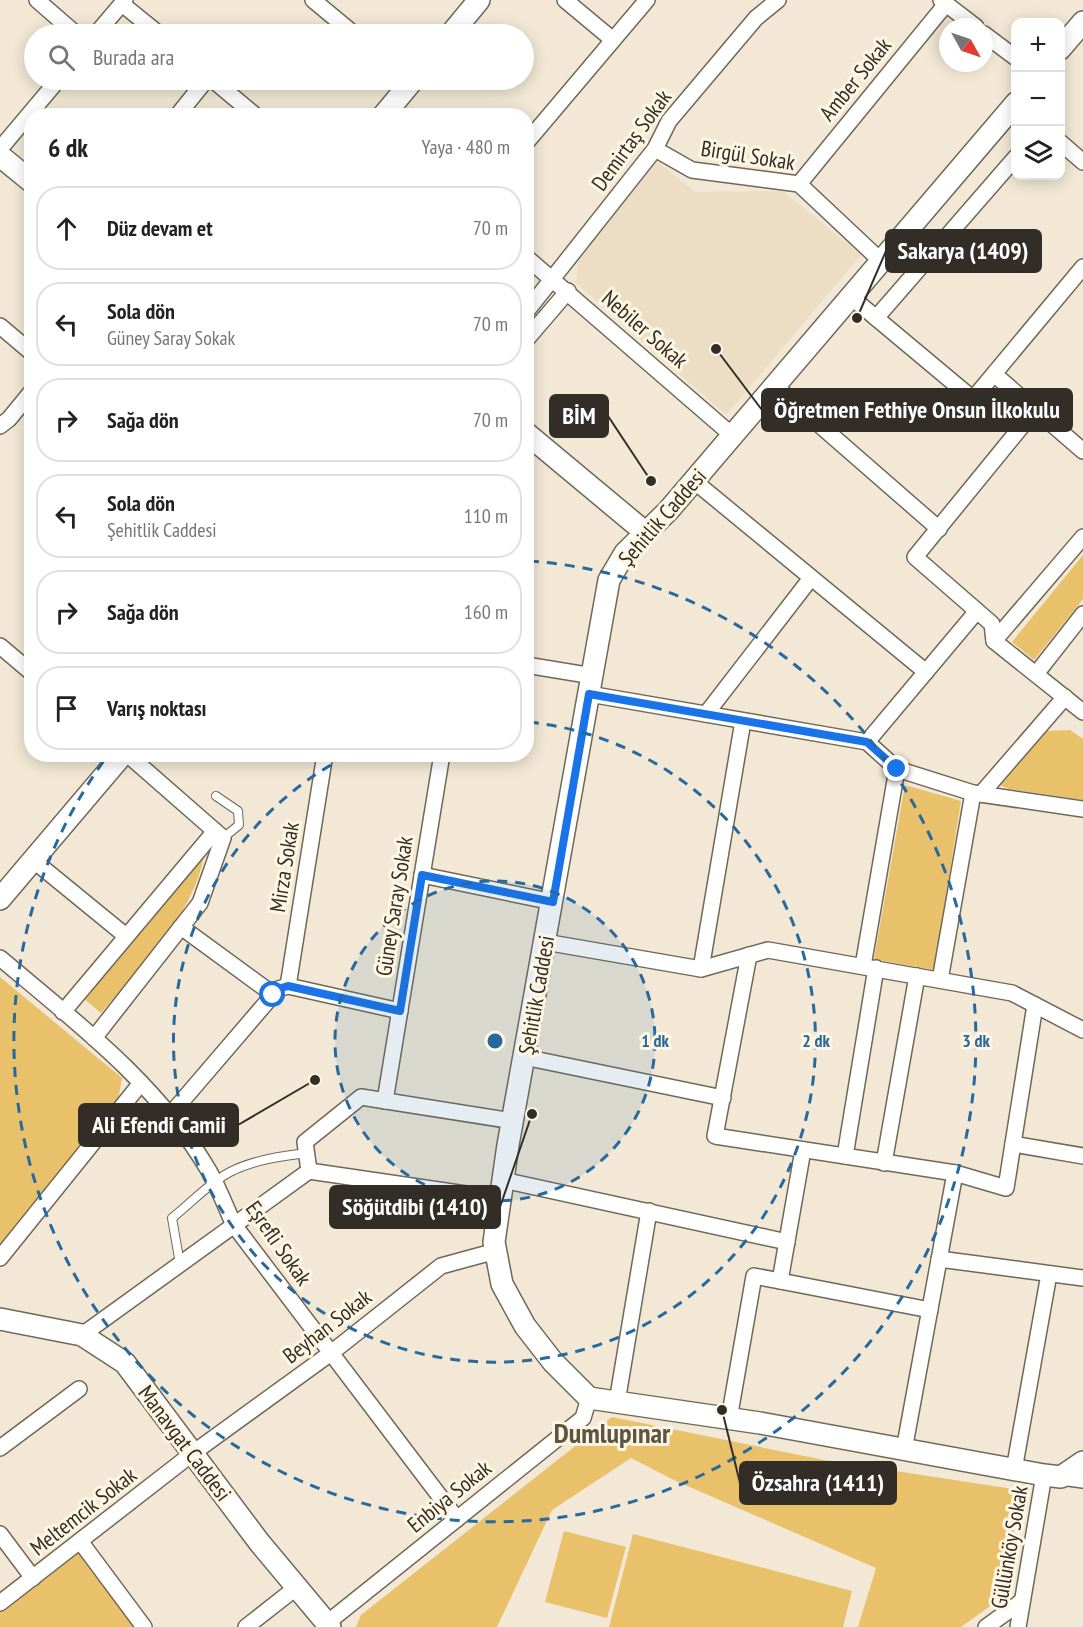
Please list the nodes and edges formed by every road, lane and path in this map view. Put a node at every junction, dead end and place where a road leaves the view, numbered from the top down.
1 (38, 0) edge
2 (313, 0) edge
3 (479, 0) edge
4 (565, 0) edge
5 (647, 0) edge
6 (778, 0) edge
7 (123, 2) edge
8 (943, 2) edge
9 (964, 18) edge
10 (1083, 22) edge
11 (65, 24) edge
12 (104, 24) edge
13 (148, 24) edge
14 (342, 24) edge
15 (459, 24) edge
16 (613, 40) junction
17 (993, 41) edge
18 (1065, 43) edge
19 (1011, 54) edge
20 (50, 90) edge
21 (199, 90) edge
22 (225, 90) edge
23 (402, 90) edge
24 (34, 108) edge
25 (184, 108) edge
26 (246, 108) edge
27 (389, 108) edge
28 (1011, 109) edge
29 (24, 120) edge
30 (534, 134) edge
31 (1065, 146) edge
32 (0, 149) edge
33 (655, 149) junction
34 (0, 156) edge
35 (1083, 162) edge
36 (1011, 163) edge
37 (24, 176) edge
38 (799, 184) junction
39 (881, 261) junction
40 (534, 263) edge
41 (1083, 267) edge
42 (554, 279) junction
43 (568, 291) junction
44 (851, 297) junction
45 (534, 303) edge
46 (876, 318) junction
47 (0, 326) edge
48 (534, 331) edge
49 (24, 346) edge
50 (994, 374) junction
51 (775, 386) junction
52 (24, 401) edge
53 (1035, 410) junction
54 (0, 426) edge
55 (733, 436) junction
56 (534, 441) edge
57 (1083, 451) edge
58 (694, 481) junction
59 (939, 529) junction
60 (646, 533) junction
61 (1083, 537) edge
62 (811, 578) junction
63 (977, 611) junction
64 (1083, 614) edge
65 (994, 641) junction
66 (0, 646) edge
67 (24, 666) edge
68 (534, 667) edge
69 (926, 672) junction
70 (1036, 674) junction
71 (591, 685) junction
72 (1065, 698) junction
73 (1083, 712) edge
74 (705, 714) junction
75 (743, 721) junction
76 (867, 742) junction
77 (116, 762) edge
78 (136, 762) edge
79 (324, 762) edge
80 (441, 762) edge
81 (897, 769) junction
82 (977, 793) junction
83 (216, 796) dead end
84 (1083, 809) edge
85 (219, 835) junction
86 (33, 860) junction
87 (422, 875) junction
88 (0, 900) edge
89 (553, 902) junction
90 (182, 927) junction
91 (126, 936) junction
92 (545, 942) junction
93 (749, 955) junction
94 (0, 958) edge
95 (869, 967) junction
96 (700, 969) junction
97 (917, 976) junction
98 (940, 980) junction
99 (288, 986) junction
100 (273, 995) junction
101 (1035, 1005) junction
102 (400, 1011) junction
103 (63, 1012) junction
104 (1083, 1030) edge
105 (94, 1038) junction
106 (524, 1057) junction
107 (141, 1083) junction
108 (723, 1098) junction
109 (385, 1101) junction
110 (170, 1115) junction
111 (513, 1121) junction
112 (1013, 1144) junction
113 (803, 1150) junction
114 (307, 1153) junction
115 (845, 1156) junction
116 (1083, 1156) edge
117 (884, 1162) junction
118 (309, 1171) junction
119 (955, 1173) junction
120 (214, 1182) junction
121 (502, 1189) junction
122 (649, 1211) junction
123 (234, 1225) junction
124 (787, 1242) junction
125 (496, 1251) junction
126 (0, 1258) edge
127 (939, 1259) junction
128 (180, 1264) junction
129 (1049, 1274) junction
130 (1083, 1278) edge
131 (780, 1281) junction
132 (930, 1310) junction
133 (0, 1318) edge
134 (82, 1335) junction
135 (331, 1353) junction
136 (79, 1389) dead end
137 (589, 1398) junction
138 (617, 1402) junction
139 (729, 1419) junction
140 (0, 1448) edge
141 (904, 1450) junction
142 (193, 1454) junction
143 (1083, 1462) edge
144 (1014, 1470) junction
145 (1053, 1476) junction
146 (1083, 1480) edge
147 (457, 1519) junction
148 (0, 1534) edge
149 (80, 1541) junction
150 (33, 1578) junction
151 (297, 1587) junction
152 (1022, 1601) junction
153 (0, 1604) edge
154 (329, 1625) edge
155 (144, 1627) edge
156 (246, 1627) edge
157 (986, 1627) edge
158 (1018, 1627) edge

1 - 11 street
2 - 14 street
3 - 15 street
4 - 16 street
5 - 16 street
6 - 33 street, Demirtaş Sokak
7 - 12 street
7 - 13 street
8 - 9 street
8 - 38 street, Amber Sokak
10 - 18 street
16 - 30 street
17 - 19 street
20 - 24 street
21 - 25 street
22 - 26 street
23 - 27 street
28 - 39 street, Şehitlik Caddesi
29 - 32 street
31 - 35 street
33 - 38 street, Birgül Sokak
33 - 42 street, Demirtaş Sokak
34 - 37 street
36 - 46 street
38 - 39 street, Birgül Sokak
39 - 44 street, Şehitlik Caddesi
40 - 42 street, Nebiler Sokak
41 - 50 street
42 - 43 street, Nebiler Sokak
42 - 45 street, Demirtaş Sokak
43 - 48 street
43 - 55 street, Nebiler Sokak
44 - 46 street
44 - 51 street, Şehitlik Caddesi
46 - 50 street
47 - 49 street
50 - 53 street
51 - 55 street, Şehitlik Caddesi
51 - 59 street
52 - 54 street
53 - 57 street
53 - 59 street
55 - 58 street, Şehitlik Caddesi
56 - 60 street
58 - 60 street, Şehitlik Caddesi
58 - 62 street
59 - 63 street
60 - 71 street, Şehitlik Caddesi
61 - 65 street
62 - 69 street
62 - 74 street
63 - 65 street
63 - 69 street
64 - 70 street
65 - 70 street
66 - 67 street
68 - 71 street
69 - 76 street
70 - 72 street
71 - 74 street
71 - 89 street, Şehitlik Caddesi
72 - 73 street
72 - 82 street
74 - 75 street
75 - 76 street
75 - 96 street
76 - 81 street
77 - 86 street
78 - 85 street
79 - 99 street, Mirza Sokak
80 - 87 street, Güney Saray Sokak
81 - 82 street
81 - 95 street
82 - 84 street
82 - 98 street
83 - 85 lane
85 - 90 street
85 - 91 street
86 - 88 street
86 - 91 street
87 - 89 street
87 - 102 street, Güney Saray Sokak
89 - 92 street, Şehitlik Caddesi
90 - 100 street
90 - 105 street
91 - 103 street
92 - 96 street
92 - 106 street, Şehitlik Caddesi
93 - 95 street
93 - 96 street
93 - 108 street
94 - 103 street, Eşrefli Sokak
95 - 97 street
95 - 115 street
97 - 98 street
97 - 117 street
98 - 101 street
99 - 100 street
99 - 102 street
100 - 110 street
101 - 104 street
101 - 112 street
102 - 109 street, Güney Saray Sokak
103 - 105 street, Eşrefli Sokak
105 - 107 street, Eşrefli Sokak
106 - 108 street
106 - 111 street, Şehitlik Caddesi
107 - 110 street, Eşrefli Sokak
107 - 126 street
108 - 113 street
109 - 111 street
109 - 114 street
110 - 120 street, Eşrefli Sokak
111 - 121 street, Şehitlik Caddesi
112 - 116 street
112 - 119 street
113 - 115 street
113 - 124 street
114 - 118 street
114 - 120 lane
115 - 117 street
117 - 119 street
118 - 121 street
118 - 123 street
119 - 127 street
120 - 123 street, Eşrefli Sokak
120 - 128 lane
121 - 122 street
121 - 125 street, Şehitlik Caddesi
122 - 124 street
122 - 138 street
123 - 128 street
123 - 135 street, Eşrefli Sokak
124 - 131 street
125 - 135 street, Beyhan Sokak
125 - 137 street, Şehitlik Caddesi
127 - 129 street
127 - 132 street
128 - 134 street
129 - 130 street
129 - 144 street
131 - 132 street
131 - 139 street
132 - 141 street
133 - 134 street, Manavgat Caddesi
134 - 142 street, Manavgat Caddesi
135 - 142 street, Beyhan Sokak
135 - 147 street, Eşrefli Sokak
136 - 140 street
137 - 138 street
137 - 147 street, Enbiya Sokak
138 - 139 street
139 - 141 street
141 - 144 street
142 - 149 street, Meltemcik Sokak
142 - 151 street, Manavgat Caddesi
143 - 145 street
144 - 145 street
145 - 146 street
145 - 152 street, Güllünköy Sokak
147 - 154 street, Enbiya Sokak
148 - 150 street
149 - 150 street, Meltemcik Sokak
149 - 155 street
150 - 153 street, Meltemcik Sokak
151 - 154 street, Manavgat Caddesi
151 - 156 street
152 - 157 street
152 - 158 street, Güllünköy Sokak

